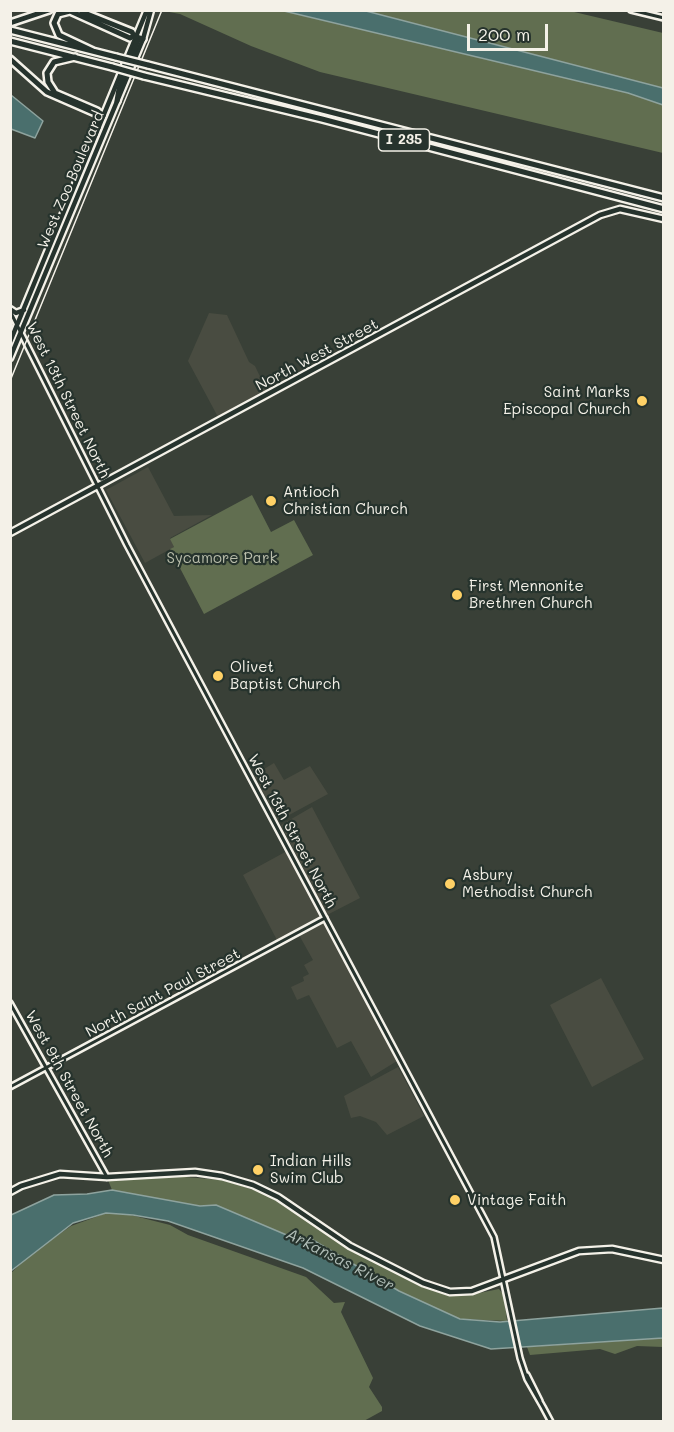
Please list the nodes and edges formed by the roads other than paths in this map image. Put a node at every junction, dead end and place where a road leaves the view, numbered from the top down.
1 (49, 10) edge
2 (78, 10) edge
3 (149, 10) edge
4 (632, 10) edge
5 (663, 18) edge
6 (10, 23) edge
7 (10, 30) edge
8 (135, 36) junction
9 (143, 39) junction
10 (10, 41) edge
11 (93, 51) junction
12 (75, 57) junction
13 (10, 59) edge
14 (117, 101) junction
15 (103, 116) junction
16 (110, 118) junction
17 (663, 198) edge
18 (663, 209) edge
19 (663, 219) edge
20 (10, 310) edge
21 (24, 310) junction
22 (18, 326) junction
23 (21, 332) junction
24 (10, 342) edge
25 (10, 358) edge
26 (97, 486) junction
27 (10, 533) edge
28 (325, 918) junction
29 (10, 1003) edge
30 (47, 1069) junction
31 (10, 1087) edge
32 (107, 1177) junction
33 (10, 1192) edge
34 (663, 1260) edge
35 (504, 1280) junction
36 (550, 1422) edge

1 - 6 highway
2 - 8 highway
3 - 8 main road, West Zoo Boulevard
3 - 9 main road, West Zoo Boulevard
4 - 5 street
7 - 11 highway, I 235
8 - 9 highway
8 - 11 highway
8 - 14 highway
8 - 15 main road, West Zoo Boulevard
9 - 14 main road, West Zoo Boulevard
10 - 12 highway, I 235
11 - 17 highway, I 235, bridge
12 - 15 highway
12 - 18 highway, I 235, bridge
13 - 15 highway
14 - 16 main road, West Zoo Boulevard
15 - 16 main road
15 - 21 main road, West Zoo Boulevard
16 - 23 main road, West Zoo Boulevard
19 - 26 main road, North West Street
20 - 21 main road
20 - 22 street, West 13th Street North
21 - 22 main road, West Zoo Boulevard
22 - 23 street, West 13th Street North
22 - 24 main road, West Zoo Boulevard
23 - 25 main road, West Zoo Boulevard
23 - 26 street, West 13th Street North
26 - 27 main road, North West Street
26 - 28 street, West 13th Street North
28 - 30 street, North Saint Paul Street
28 - 35 street, West 13th Street North
29 - 30 street, West 9th Street North
30 - 31 street, North Saint Paul Street
30 - 32 street, West 9th Street North
32 - 33 main road
32 - 35 main road
34 - 35 main road
35 - 36 street, West 13th Street North

